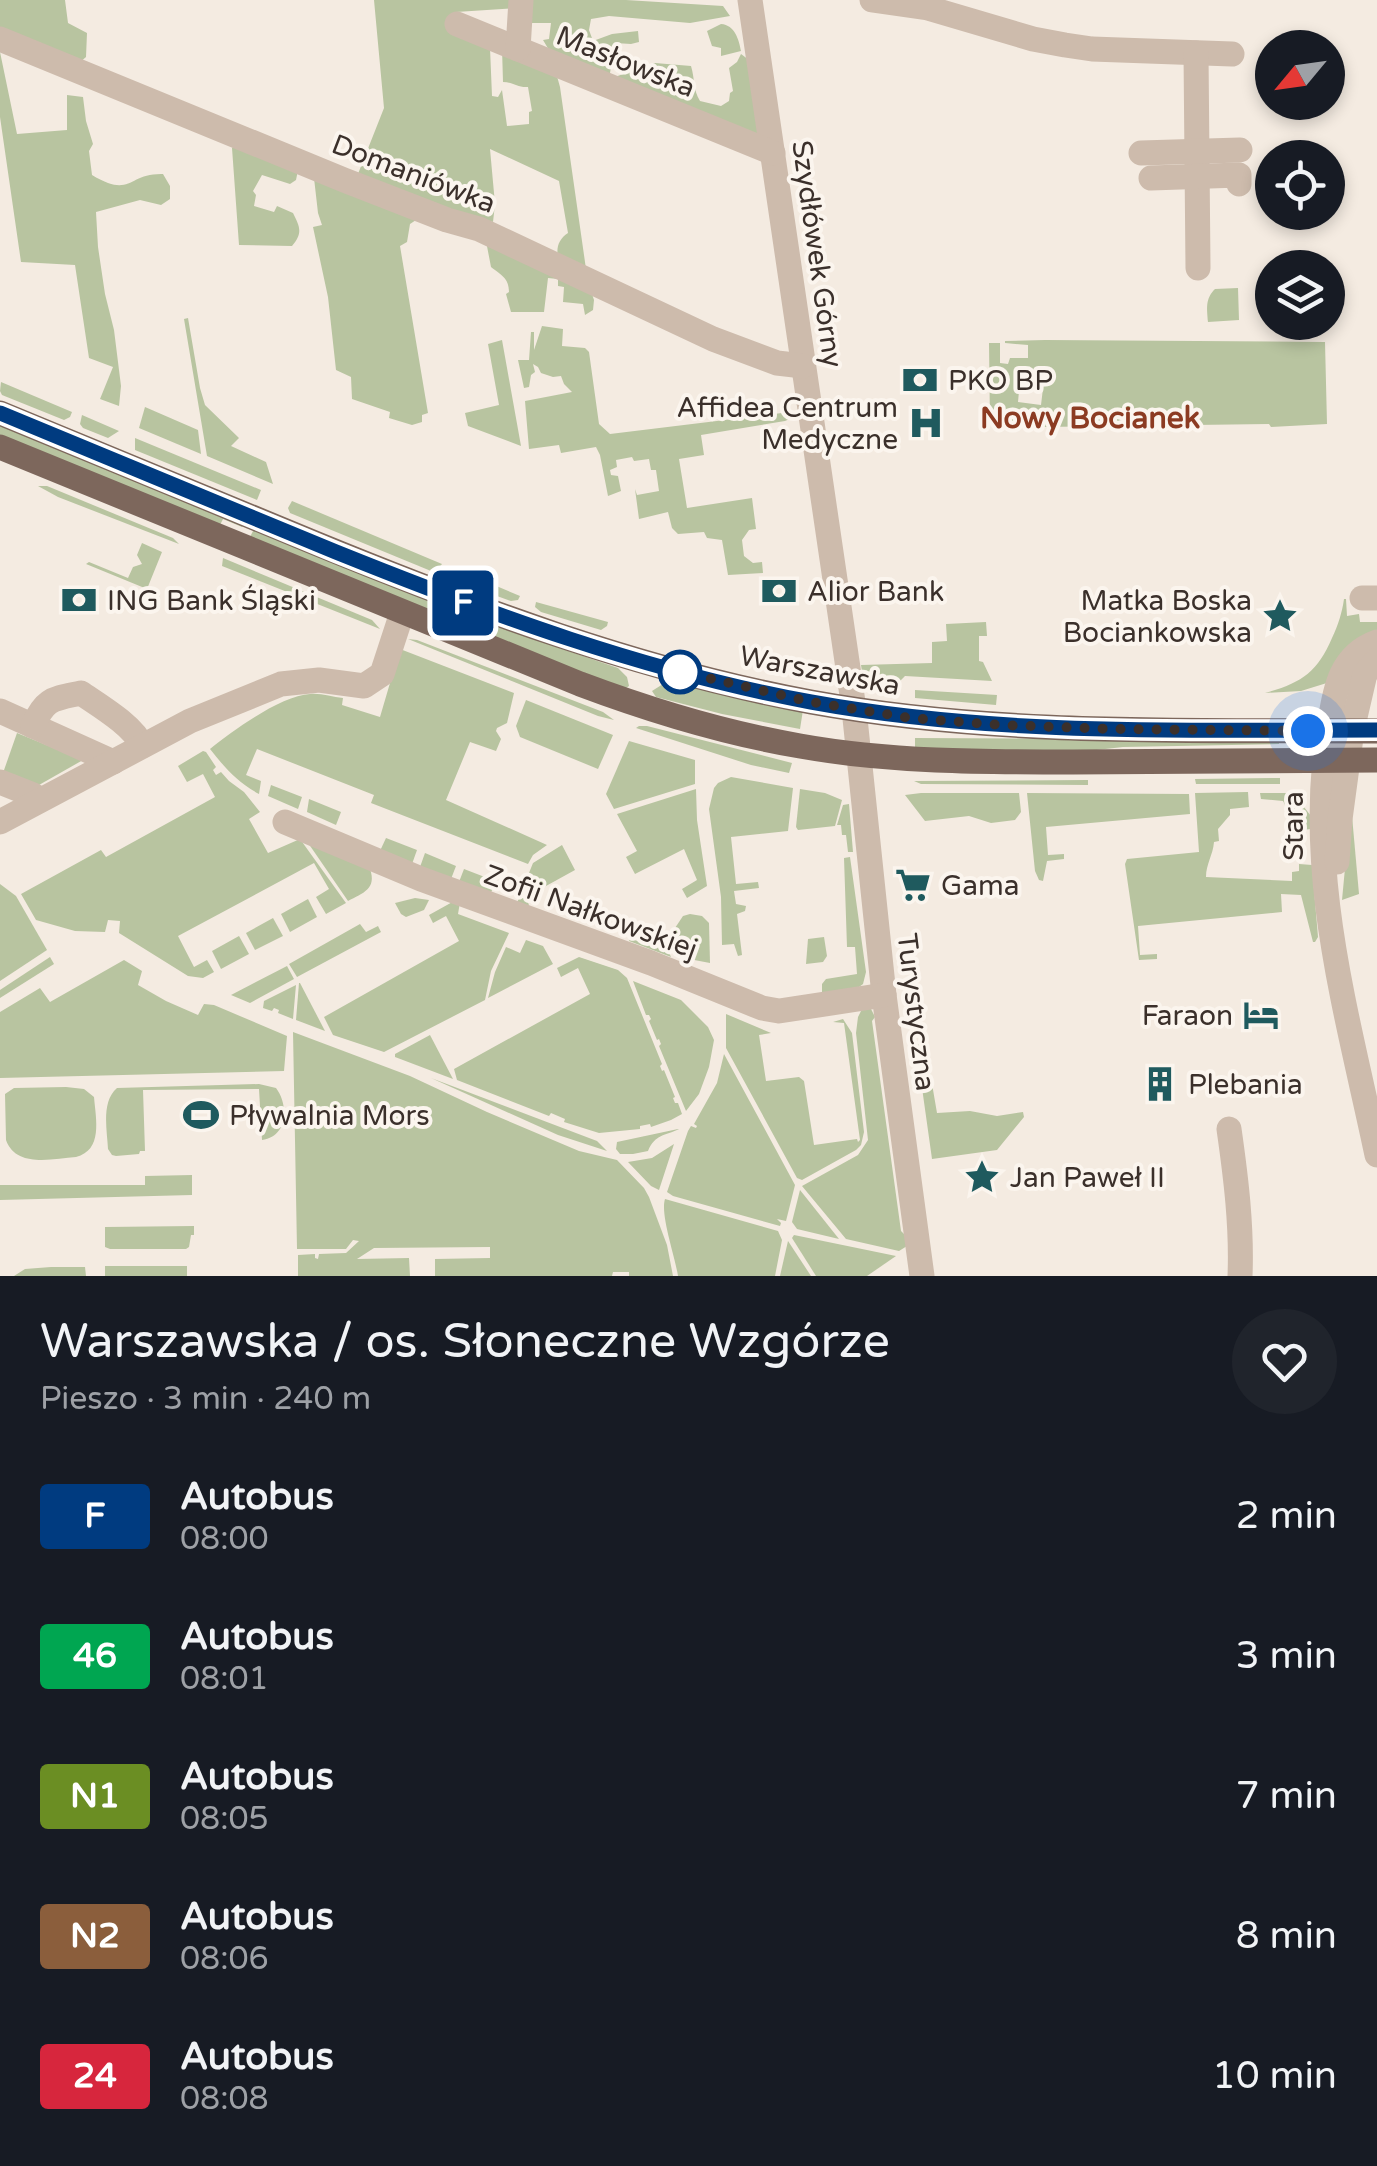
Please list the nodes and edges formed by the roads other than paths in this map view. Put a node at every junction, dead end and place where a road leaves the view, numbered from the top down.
1 (522, 0) edge
2 (750, 0) edge
3 (872, 0) edge
4 (928, 4) edge
5 (457, 24) dead end
6 (0, 39) edge
7 (518, 49) junction
8 (1196, 53) junction
9 (1232, 54) dead end
10 (1240, 150) dead end
11 (773, 153) junction
12 (1141, 153) dead end
13 (1197, 164) junction
14 (1151, 178) dead end
15 (1239, 184) dead end
16 (1198, 268) dead end
17 (803, 366) junction
18 (0, 413) edge
19 (0, 447) edge
20 (402, 612) junction
21 (1377, 642) edge
22 (1377, 660) edge
23 (854, 709) junction
24 (0, 711) edge
25 (32, 726) junction
26 (1352, 731) edge
27 (142, 746) junction
28 (858, 754) junction
29 (1336, 760) junction
30 (1377, 760) edge
31 (113, 762) junction
32 (0, 782) edge
33 (40, 800) junction
34 (0, 822) edge
35 (285, 822) dead end
36 (884, 995) junction
37 (1229, 1129) dead end
38 (1376, 1147) edge
39 (922, 1276) edge
40 (1240, 1276) edge

1 - 7 street
2 - 11 street, Szydłówek Górny
3 - 4 street
4 - 8 street
5 - 7 street, Masłowska
6 - 17 street, Domaniówka
7 - 11 street, Masłowska
8 - 9 street
8 - 13 street
10 - 13 street
11 - 17 street, Szydłówek Górny
12 - 13 street
13 - 14 street
13 - 15 street
13 - 16 street
17 - 23 street, Szydłówek Górny
18 - 23 main road, Warszawska
19 - 20 main road
20 - 27 street
20 - 28 main road
21 - 26 street
22 - 26 street
23 - 26 main road, Warszawska
23 - 28 street, Szydłówek Górny
24 - 25 street
25 - 27 street
25 - 31 street
26 - 29 street, Stara
27 - 31 street
28 - 29 main road
28 - 36 street, Turystyczna
29 - 30 main road
29 - 38 street, Stara
31 - 33 street
32 - 33 street
33 - 34 street
35 - 36 street, Zofii Nałkowskiej
36 - 39 street, Turystyczna
37 - 40 street

